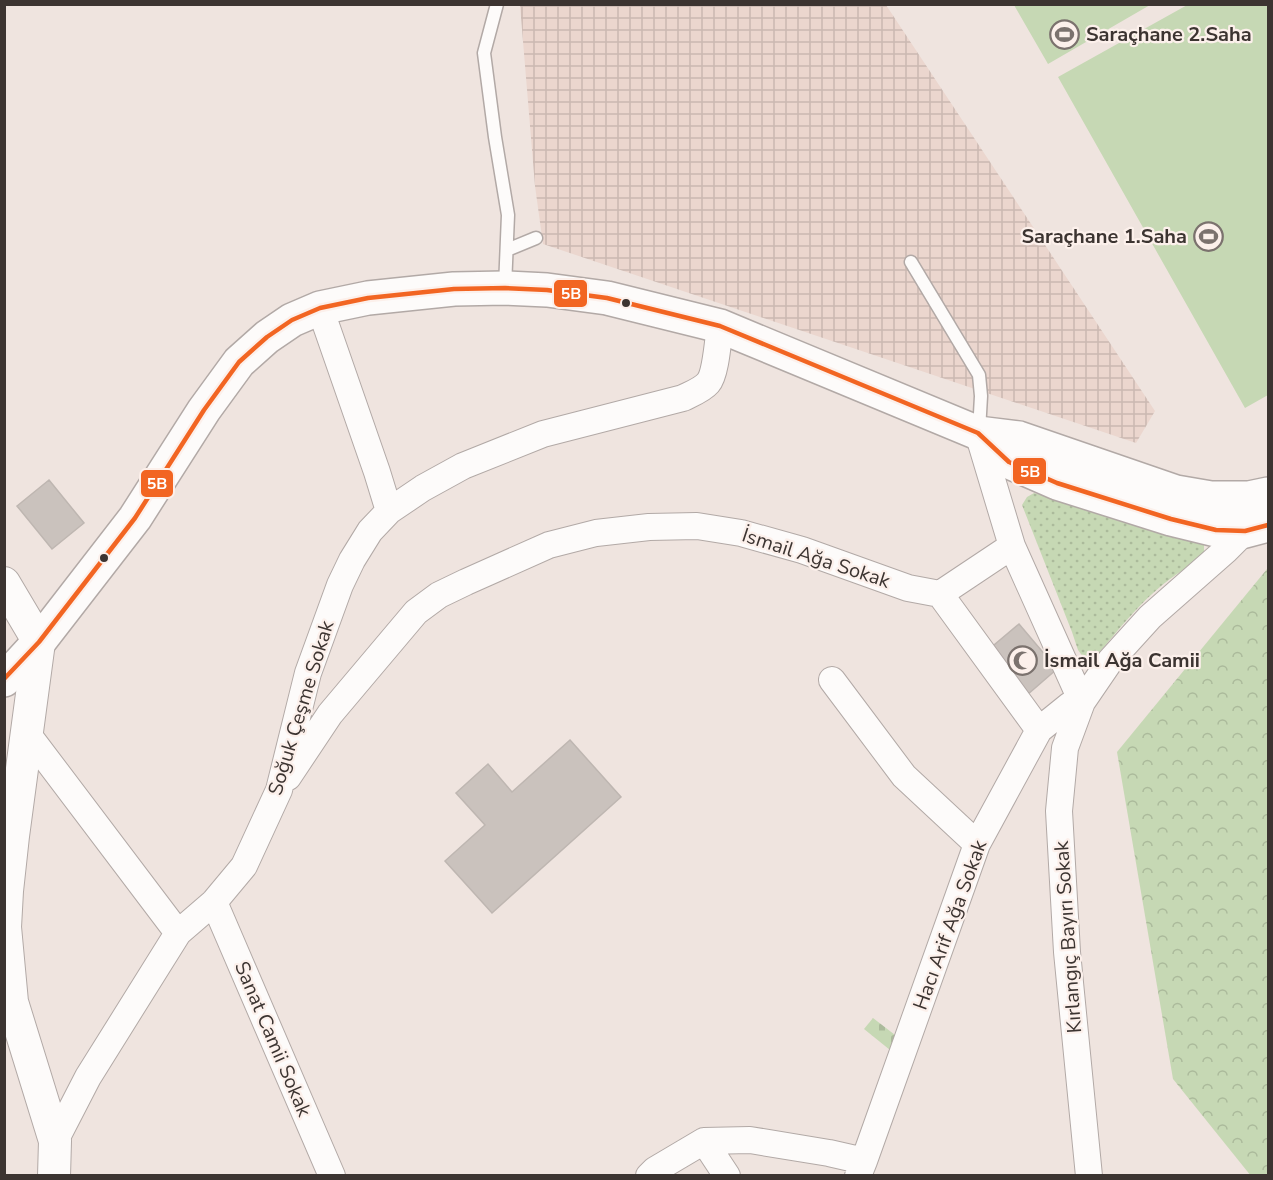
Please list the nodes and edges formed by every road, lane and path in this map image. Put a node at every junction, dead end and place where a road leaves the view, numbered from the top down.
1 (497, 4) edge
2 (536, 238) dead end
3 (507, 250) junction
4 (911, 262) dead end
5 (505, 288) junction
6 (320, 308) junction
7 (720, 326) junction
8 (978, 434) junction
9 (1269, 494) edge
10 (389, 511) junction
11 (1257, 528) edge
12 (1012, 546) junction
13 (4, 583) edge
14 (940, 594) junction
15 (39, 642) junction
16 (4, 680) edge
17 (832, 680) dead end
18 (1082, 702) junction
19 (1039, 730) junction
20 (26, 732) junction
21 (279, 790) junction
22 (977, 844) junction
23 (214, 902) junction
24 (178, 933) junction
25 (8, 1003) edge
26 (56, 1141) junction
27 (704, 1141) junction
28 (861, 1168) edge
29 (54, 1176) edge
30 (332, 1176) edge
31 (649, 1176) edge
32 (727, 1176) edge
33 (1089, 1176) edge

1 - 3 lane
2 - 3 lane
3 - 5 lane
4 - 8 lane
5 - 6 main road
5 - 7 main road
6 - 10 street
6 - 15 main road
7 - 8 main road
7 - 10 street, Soğuk Çeşme Sokak
8 - 9 main road
8 - 11 main road
8 - 12 street
10 - 21 street, Soğuk Çeşme Sokak
11 - 18 street
12 - 14 street
12 - 18 street
13 - 15 street
14 - 19 street
14 - 21 street, İsmail Ağa Sokak
15 - 16 main road
15 - 20 street
17 - 22 street
18 - 19 street, Hacı Arif Ağa Sokak
18 - 33 street, Kırlangıç Bayırı Sokak
19 - 22 street, Hacı Arif Ağa Sokak
20 - 24 street
20 - 25 street
21 - 23 street, Soğuk Çeşme Sokak
22 - 28 street, Hacı Arif Ağa Sokak
23 - 24 street, Soğuk Çeşme Sokak
23 - 30 street, Sanat Camii Sokak
24 - 26 street, Soğuk Çeşme Sokak
25 - 26 street
26 - 29 street
27 - 28 street
27 - 31 street
27 - 32 street

